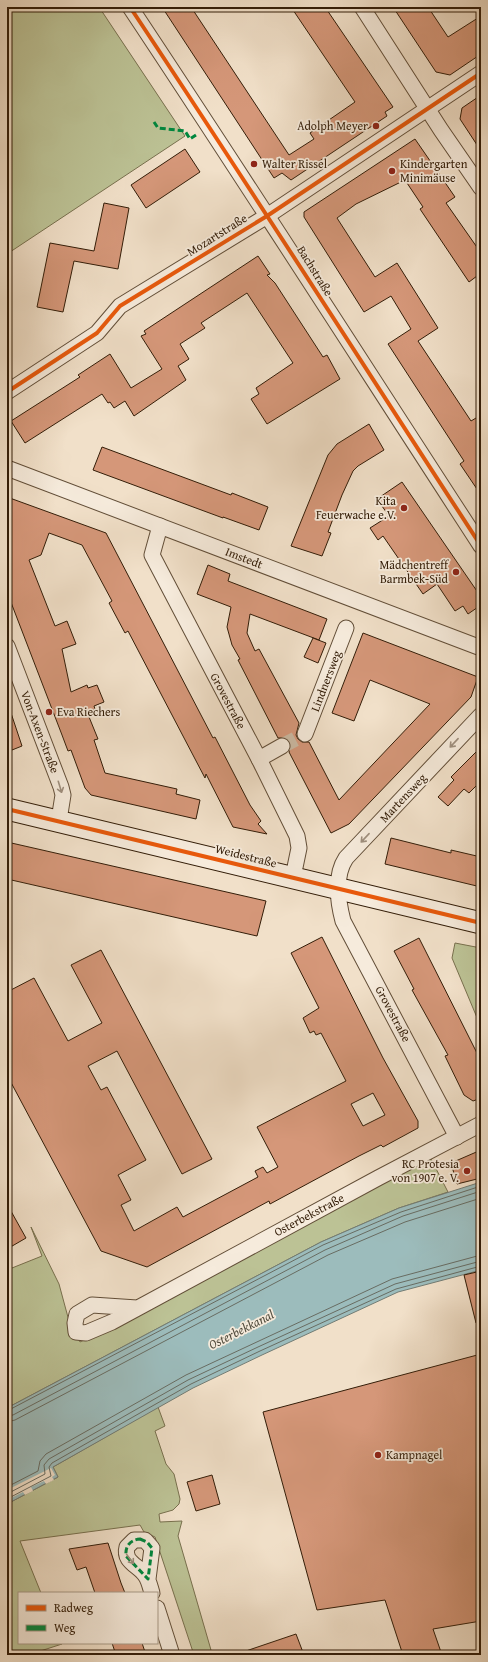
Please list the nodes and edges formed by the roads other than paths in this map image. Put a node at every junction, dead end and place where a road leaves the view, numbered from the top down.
1 (130, 7) edge
2 (362, 7) edge
3 (481, 73) edge
4 (427, 108) junction
5 (481, 188) edge
6 (267, 216) junction
7 (7, 392) edge
8 (7, 468) edge
9 (160, 526) junction
10 (481, 546) edge
11 (346, 628) dead end
12 (7, 646) edge
13 (481, 648) edge
14 (481, 715) edge
15 (305, 734) tunnel mouth
16 (282, 746) tunnel mouth
17 (259, 759) junction
18 (7, 809) edge
19 (59, 820) junction
20 (293, 877) junction
21 (339, 889) junction
22 (481, 923) edge
23 (481, 1124) edge
24 (457, 1137) junction
25 (138, 1308) dead end
26 (158, 1611) edge
27 (172, 1655) edge

1 - 6 street, Bachstraße
2 - 4 street
3 - 4 street, Mozartstraße
4 - 5 street
4 - 6 street, Mozartstraße
6 - 7 street, Mozartstraße
6 - 10 street, Bachstraße
8 - 9 street, Imstedt
9 - 13 street, Imstedt
9 - 17 street, Grovestraße
11 - 15 street, Lindnersweg
12 -> 19 street, Von-Axen-Straße
14 -> 21 street, Martensweg
16 - 17 street
17 - 20 street, Grovestraße
18 - 19 street, Weidestraße
19 - 20 street, Weidestraße
20 - 21 street, Weidestraße
21 - 22 street, Weidestraße
21 - 24 street, Grovestraße
23 - 24 street, Osterbekstraße
24 - 25 street, Osterbekstraße
26 - 27 street

